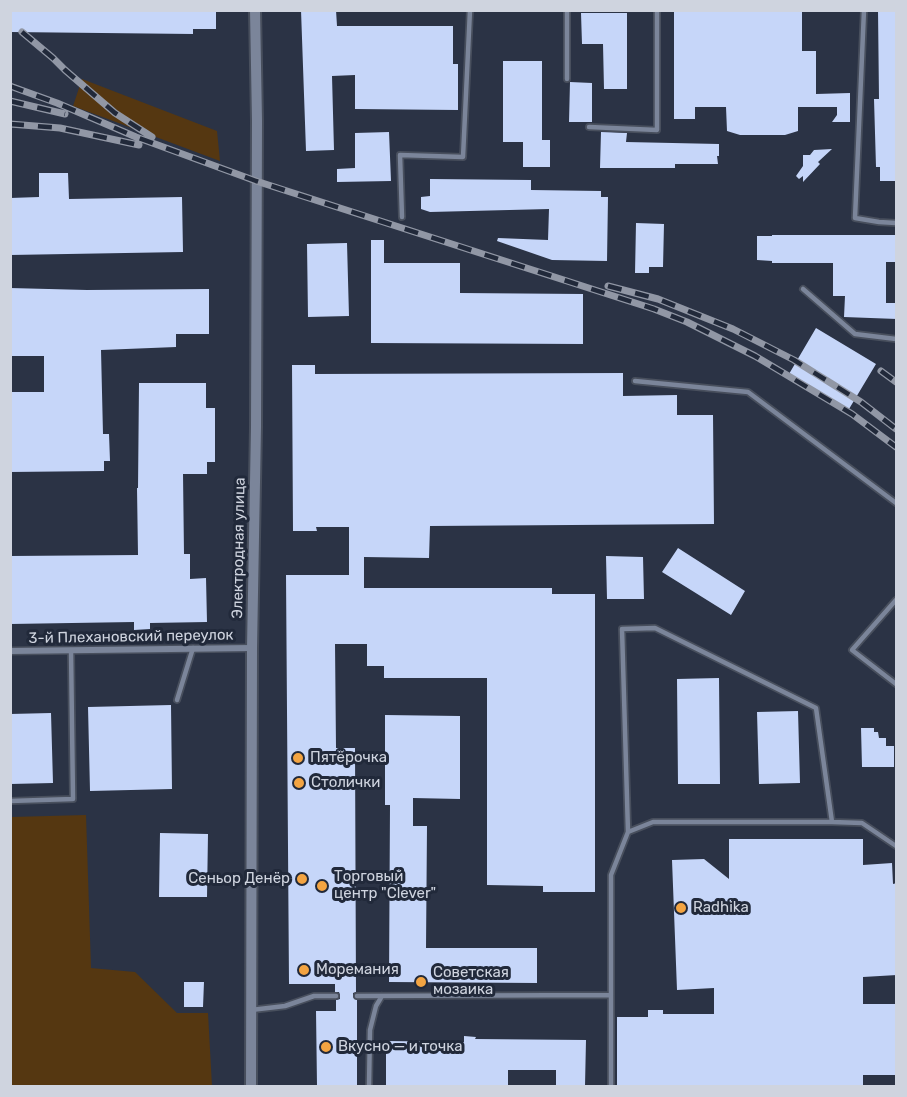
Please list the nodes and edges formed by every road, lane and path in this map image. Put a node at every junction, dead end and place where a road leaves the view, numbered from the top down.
1 (255, 10) edge
2 (470, 10) edge
3 (567, 10) edge
4 (657, 10) edge
5 (864, 10) edge
6 (567, 79) dead end
7 (588, 127) dead end
8 (402, 217) dead end
9 (897, 223) edge
10 (803, 289) dead end
11 (897, 339) edge
12 (635, 381) dead end
13 (897, 503) edge
14 (897, 600) edge
15 (193, 648) junction
16 (252, 648) junction
17 (71, 650) junction
18 (10, 651) edge
19 (897, 684) edge
20 (177, 700) dead end
21 (10, 801) edge
22 (832, 822) junction
23 (628, 832) junction
24 (897, 846) edge
25 (611, 995) junction
26 (336, 996) dead end
27 (357, 996) dead end
28 (382, 996) junction
29 (251, 1010) junction
30 (251, 1086) edge
31 (369, 1086) edge
32 (611, 1086) edge

1 - 16 street, Электродная улица
2 - 8 lane
3 - 6 lane
4 - 7 lane
5 - 9 lane
10 - 11 lane
12 - 13 lane
14 - 19 lane
15 - 16 street, 3-й Плехановский переулок
15 - 17 street, 3-й Плехановский переулок
15 - 20 lane
16 - 29 street, Электродная улица
17 - 18 street, 3-й Плехановский переулок
17 - 21 lane
22 - 23 lane
22 - 23 lane
22 - 24 lane
23 - 25 lane
25 - 28 lane
25 - 32 lane
26 - 29 lane
27 - 28 lane
28 - 31 lane
29 - 30 street, Электродная улица

